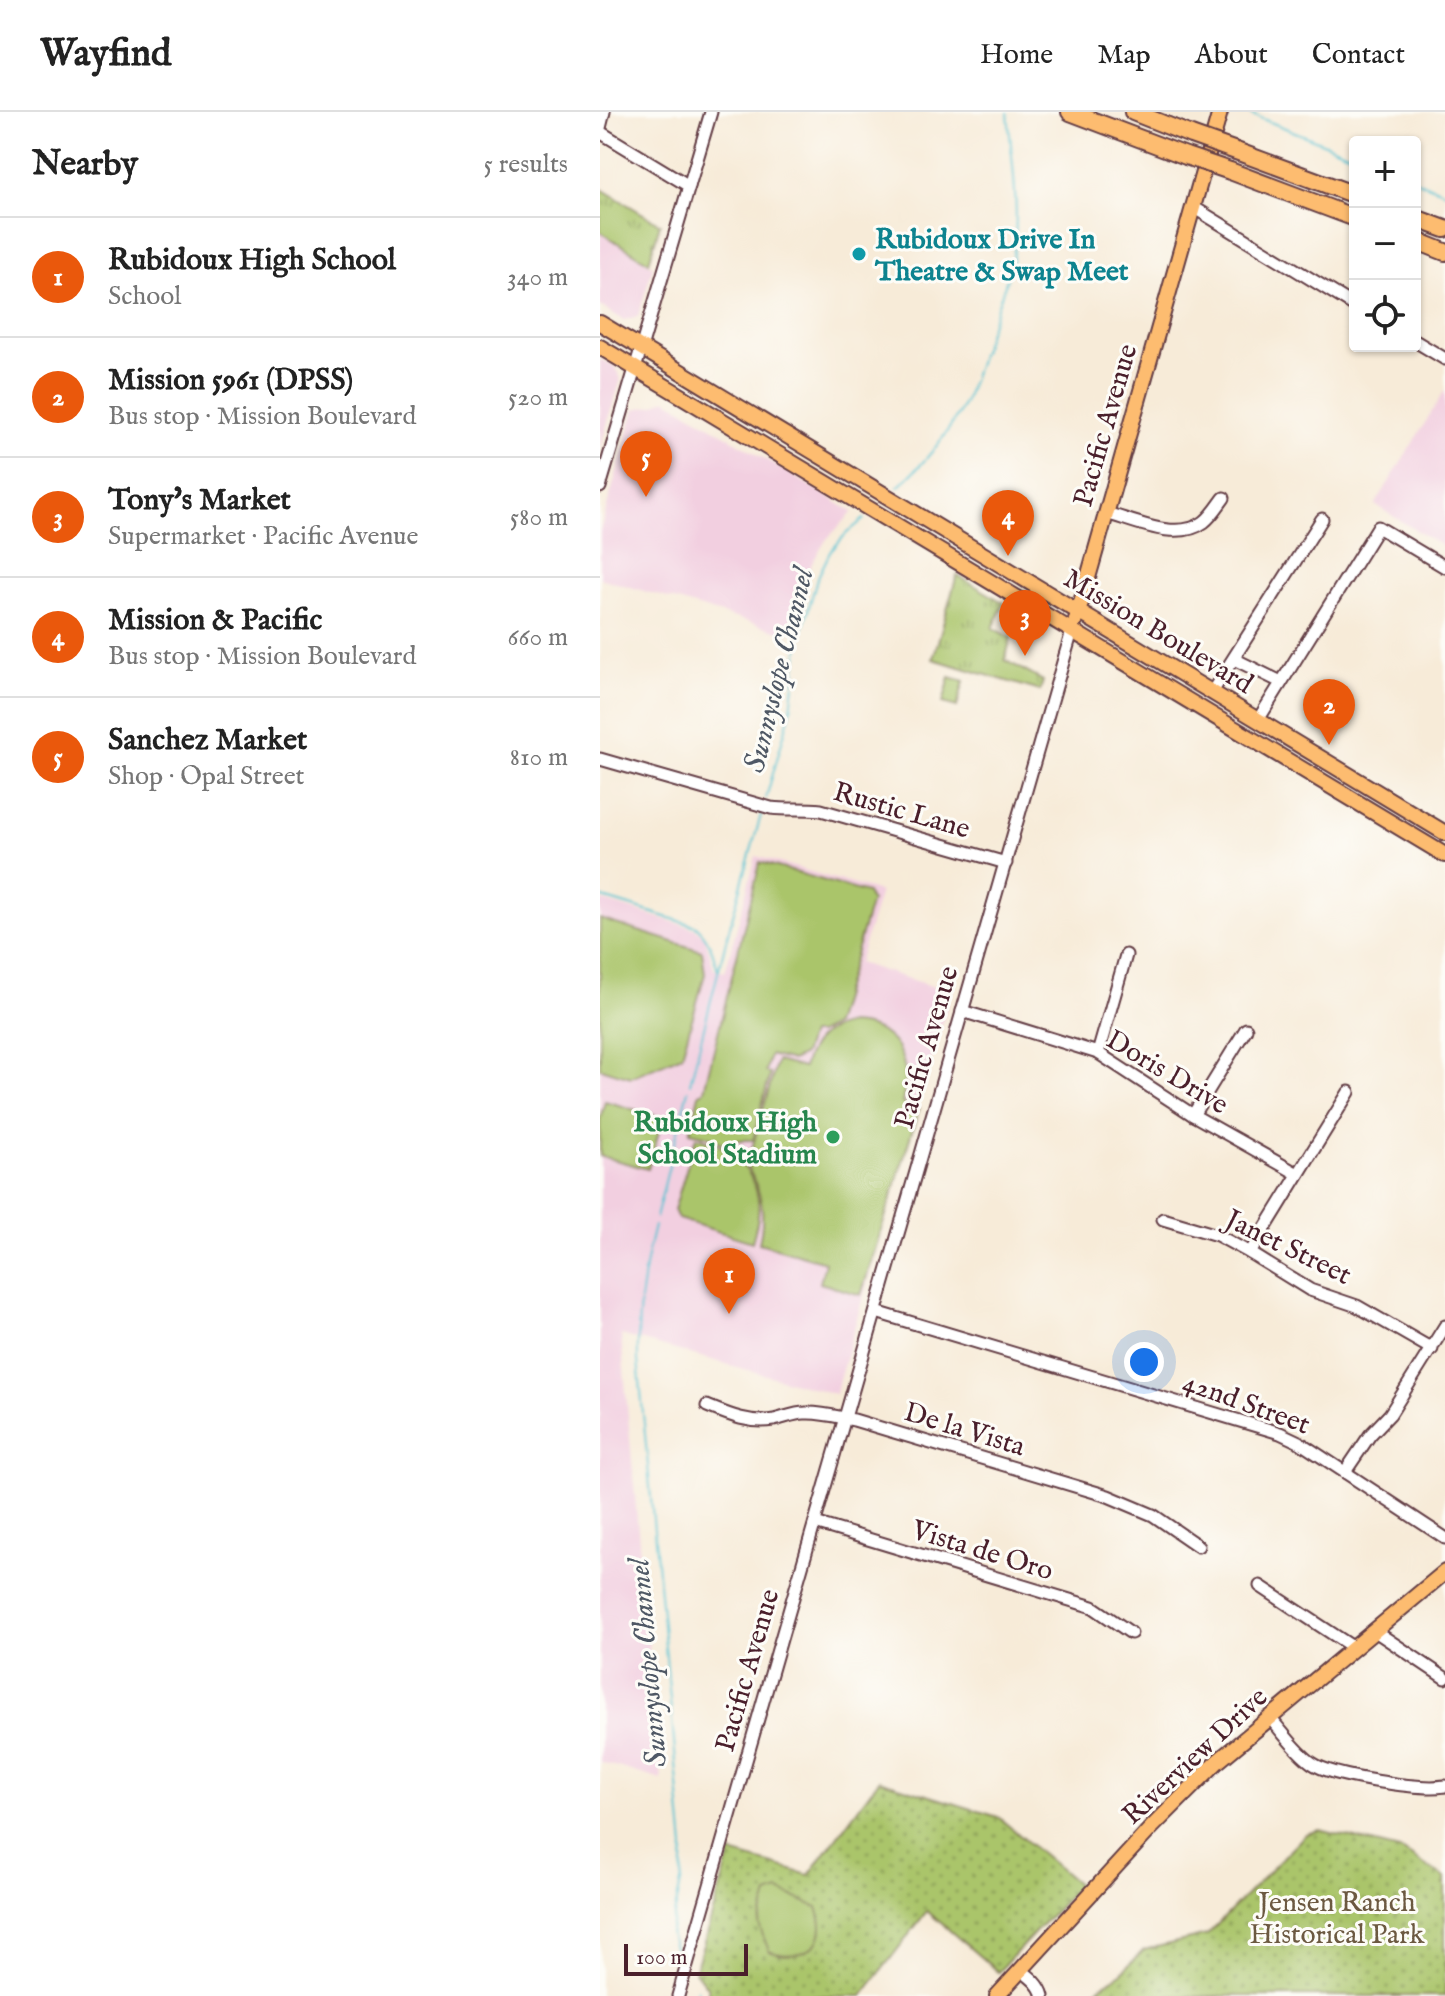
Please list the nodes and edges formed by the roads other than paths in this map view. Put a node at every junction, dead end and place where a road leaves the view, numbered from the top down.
1 (604, 112) edge
2 (711, 112) edge
3 (1070, 112) edge
4 (1133, 112) edge
5 (1220, 112) edge
6 (600, 130) edge
7 (689, 186) junction
8 (1349, 193) edge
9 (1193, 207) junction
10 (1349, 216) edge
11 (1421, 220) edge
12 (1445, 229) edge
13 (1421, 242) edge
14 (1445, 252) edge
15 (1349, 302) edge
16 (600, 323) edge
17 (1421, 345) edge
18 (600, 347) edge
19 (641, 348) junction
20 (1445, 359) edge
21 (635, 369) junction
22 (600, 487) edge
23 (1224, 498) dead end
24 (1106, 513) junction
25 (1322, 519) dead end
26 (1445, 567) edge
27 (1078, 612) junction
28 (1072, 631) junction
29 (1234, 659) junction
30 (1281, 682) junction
31 (1212, 692) junction
32 (1258, 720) junction
33 (600, 759) edge
34 (1445, 833) edge
35 (1445, 855) edge
36 (1006, 863) junction
37 (1126, 955) dead end
38 (962, 1011) junction
39 (1246, 1029) dead end
40 (1098, 1053) junction
41 (1349, 1092) dead end
42 (1193, 1115) junction
43 (1298, 1174) junction
44 (1163, 1219) dead end
45 (1250, 1253) junction
46 (876, 1312) junction
47 (1445, 1326) edge
48 (1432, 1349) junction
49 (707, 1406) dead end
50 (845, 1419) junction
51 (1345, 1472) junction
52 (815, 1523) junction
53 (1445, 1538) edge
54 (1198, 1546) dead end
55 (1445, 1572) edge
56 (1260, 1586) dead end
57 (1375, 1631) junction
58 (1131, 1633) dead end
59 (1354, 1648) junction
60 (1445, 1678) edge
61 (1269, 1717) junction
62 (1445, 1786) edge
63 (1021, 1970) junction
64 (678, 1996) edge
65 (997, 1996) edge
66 (1043, 1996) edge

1 - 6 street
2 - 7 street
3 - 10 highway, bridge
4 - 8 highway, bridge
5 - 9 main road, Pacific Avenue
6 - 7 street
7 - 19 street
9 - 15 street
9 - 24 main road, Pacific Avenue
11 - 12 highway
13 - 14 highway
16 - 19 main road, Mission Boulevard
17 - 20 street
18 - 21 main road, Mission Boulevard
19 - 21 street
19 - 27 main road, Mission Boulevard
21 - 22 street
21 - 28 main road, Mission Boulevard
23 - 24 street
24 - 27 main road, Pacific Avenue
25 - 29 street
26 - 30 street
27 - 28 main road, Pacific Avenue
27 - 31 main road, Mission Boulevard
28 - 35 main road, Mission Boulevard
28 - 36 street, Pacific Avenue
29 - 30 street
29 - 31 street
30 - 32 street
31 - 32 main road, Mission Boulevard
32 - 34 main road, Mission Boulevard
33 - 36 street, Rustic Lane
36 - 38 street, Pacific Avenue
37 - 40 street
38 - 40 street, Doris Drive
38 - 46 street, Pacific Avenue
39 - 42 street
40 - 42 street, Doris Drive
41 - 43 street
42 - 43 street, Doris Drive
43 - 45 street
44 - 45 street, Janet Street
45 - 48 street, Janet Street
46 - 50 street, Pacific Avenue
46 - 51 street, 42nd Street
47 - 48 street
48 - 51 street
49 - 50 street, De la Vista
50 - 52 street, Pacific Avenue
50 - 54 street, De la Vista
51 - 53 street, 42nd Street
52 - 58 street, Vista de Oro
52 - 64 street, Pacific Avenue
55 - 57 main road, Riverview Drive
56 - 59 street
57 - 59 main road, Riverview Drive
57 - 60 street
59 - 61 main road, Riverview Drive
61 - 62 street
61 - 63 main road, Riverview Drive
63 - 65 main road, Riverview Drive
63 - 66 street

